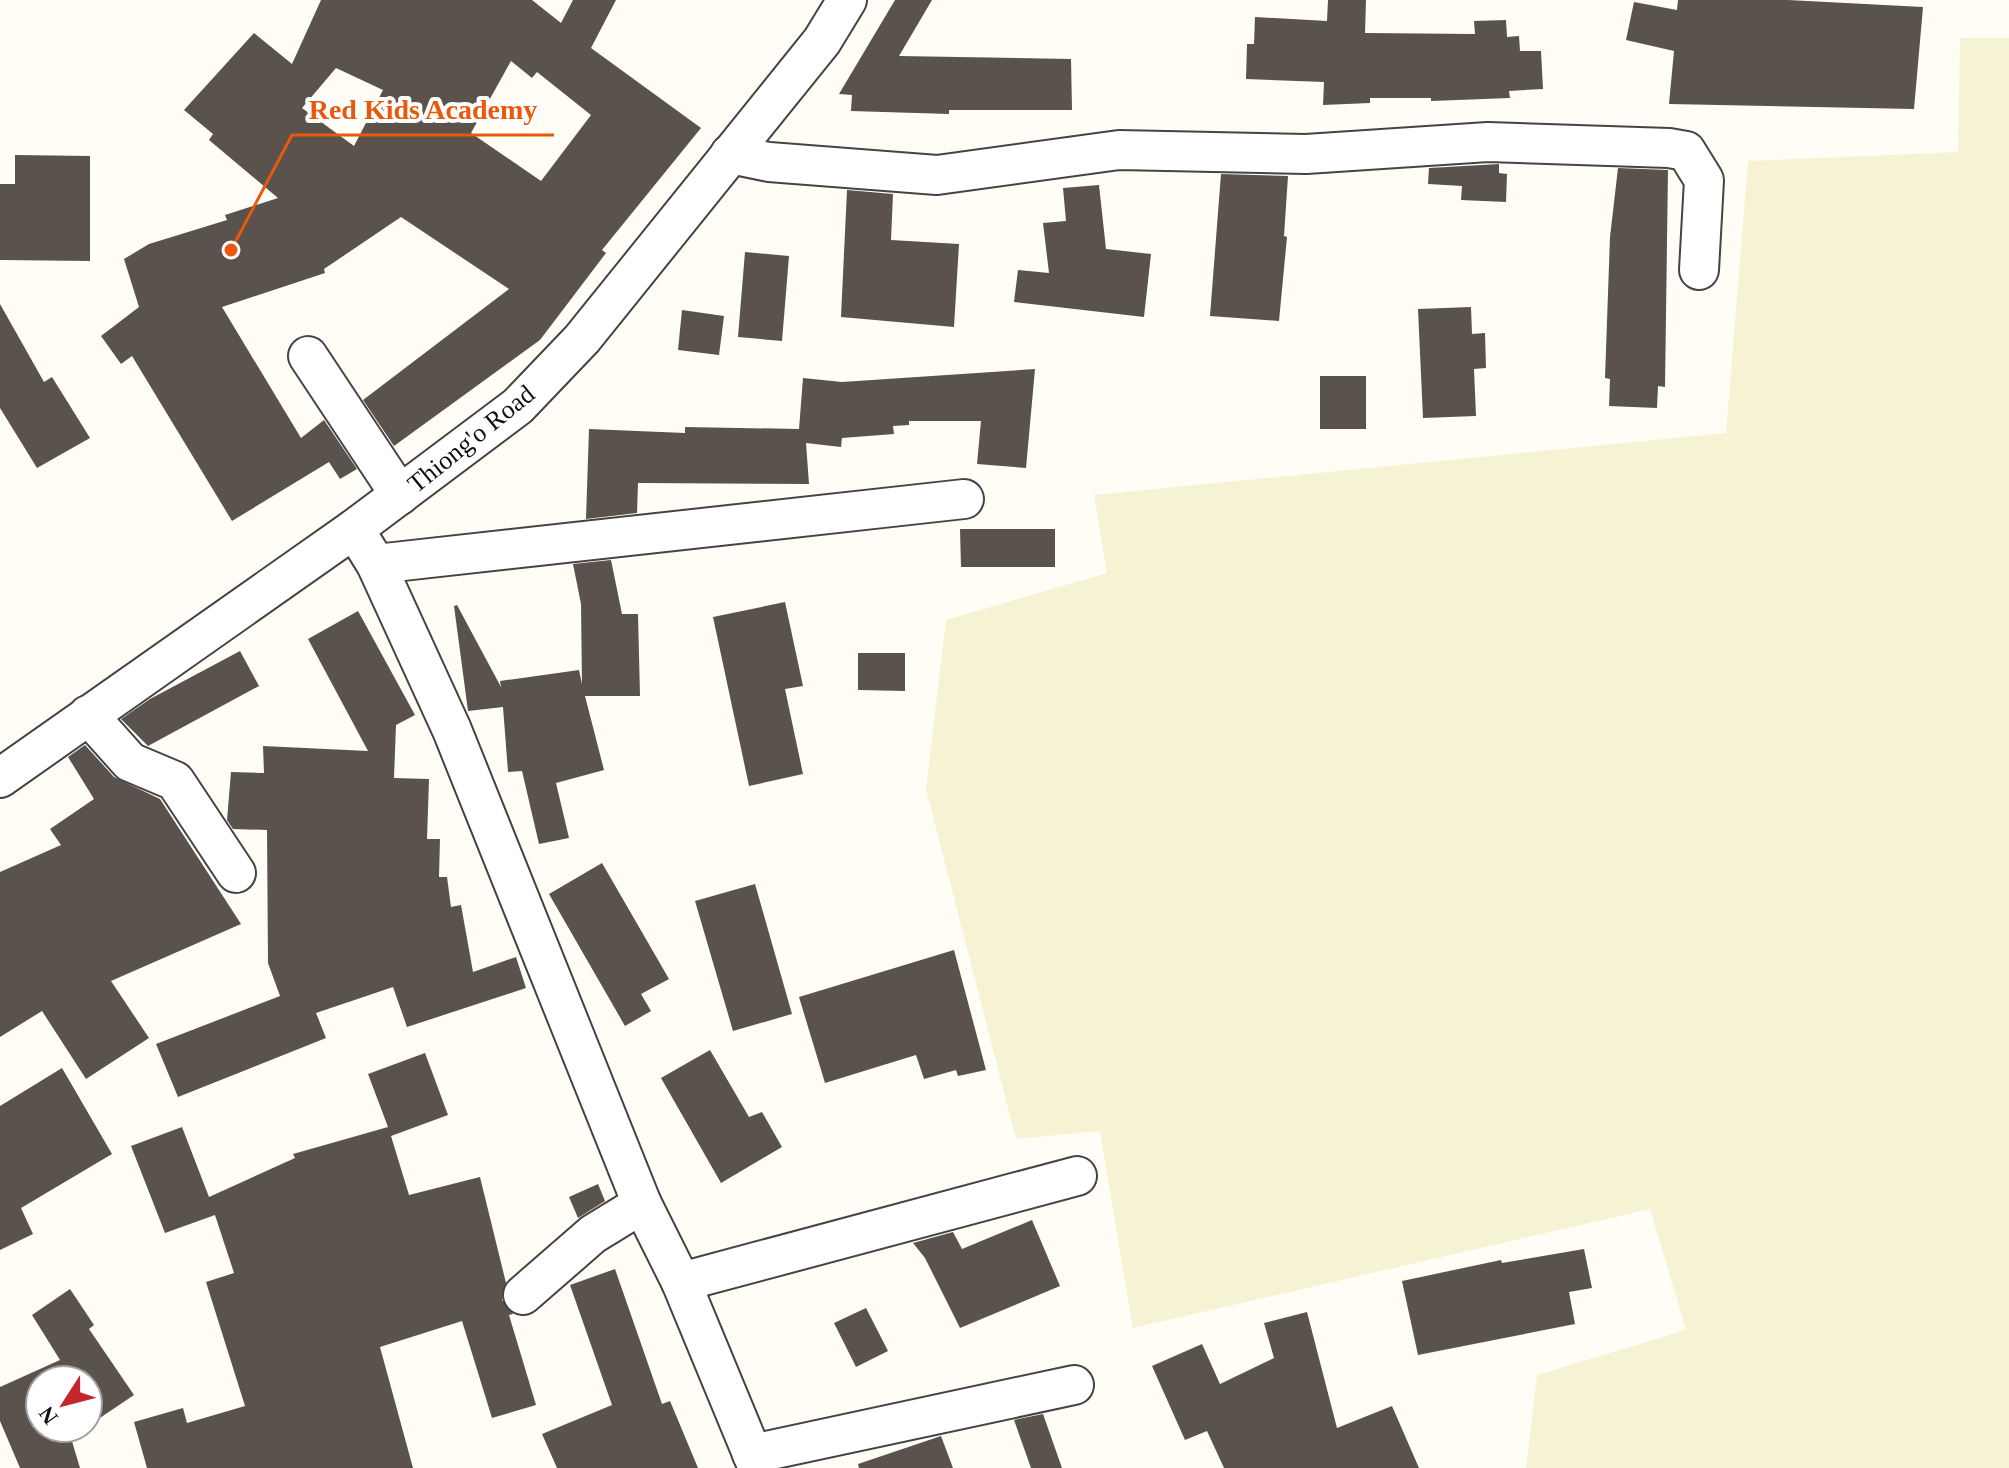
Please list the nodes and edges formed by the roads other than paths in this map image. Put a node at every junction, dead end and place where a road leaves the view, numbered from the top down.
1 (847, 0) edge
2 (730, 154) junction
3 (1699, 270) dead end
4 (308, 356) dead end
5 (400, 495) junction
6 (964, 499) dead end
7 (354, 529) junction
8 (376, 564) junction
9 (88, 715) junction
10 (0, 778) edge
11 (236, 873) dead end
12 (1077, 1176) dead end
13 (642, 1204) junction
14 (681, 1282) junction
15 (523, 1295) dead end
16 (1074, 1385) dead end
17 (755, 1461) edge

1 - 2 street, Thiong'o Road
2 - 3 street
2 - 5 street, Thiong'o Road
4 - 5 street
5 - 7 street, Thiong'o Road
6 - 8 street
7 - 8 street
7 - 9 street, Thiong'o Road
8 - 13 street
9 - 10 street, Thiong'o Road
9 - 11 street
12 - 14 street
13 - 14 street
13 - 15 street
14 - 17 street
16 - 17 street

